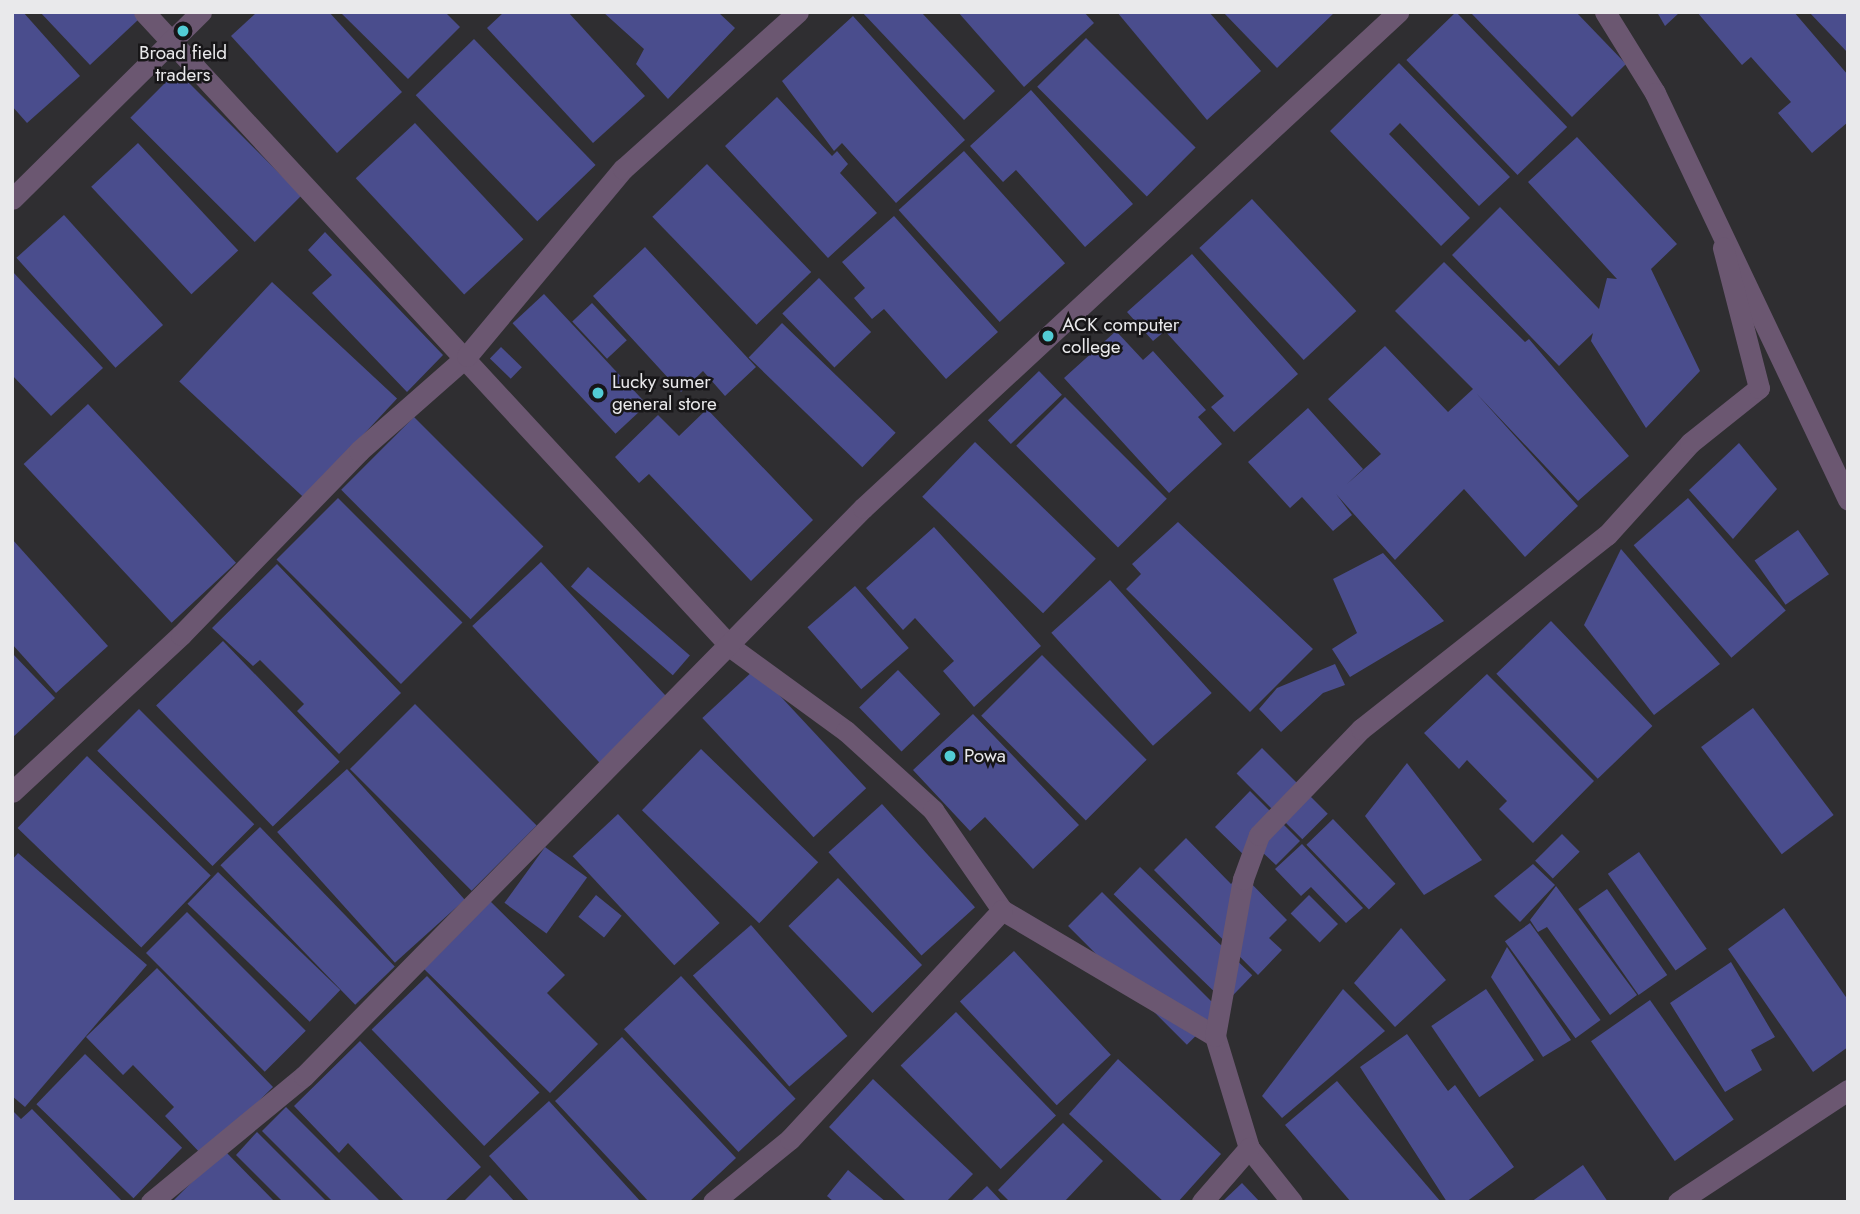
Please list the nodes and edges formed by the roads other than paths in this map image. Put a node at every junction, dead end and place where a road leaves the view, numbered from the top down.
1 (144, 12) edge
2 (201, 12) edge
3 (798, 12) edge
4 (1398, 12) edge
5 (1605, 12) edge
6 (169, 41) junction
7 (12, 198) edge
8 (1723, 248) junction
9 (467, 356) junction
10 (1848, 499) edge
11 (732, 648) junction
12 (12, 792) edge
13 (1002, 910) junction
14 (1215, 1036) junction
15 (1848, 1090) edge
16 (1249, 1148) junction
17 (151, 1202) edge
18 (713, 1202) edge
19 (1202, 1202) edge
20 (1292, 1202) edge
21 (1678, 1202) edge

1 - 6 street
2 - 6 street
3 - 9 street
4 - 11 street
5 - 8 street
6 - 7 street
6 - 9 street
8 - 10 street
8 - 14 street
9 - 11 street
9 - 12 street
11 - 13 street
11 - 17 street
13 - 14 street
13 - 18 street
14 - 16 street
15 - 21 street
16 - 19 street
16 - 20 street

